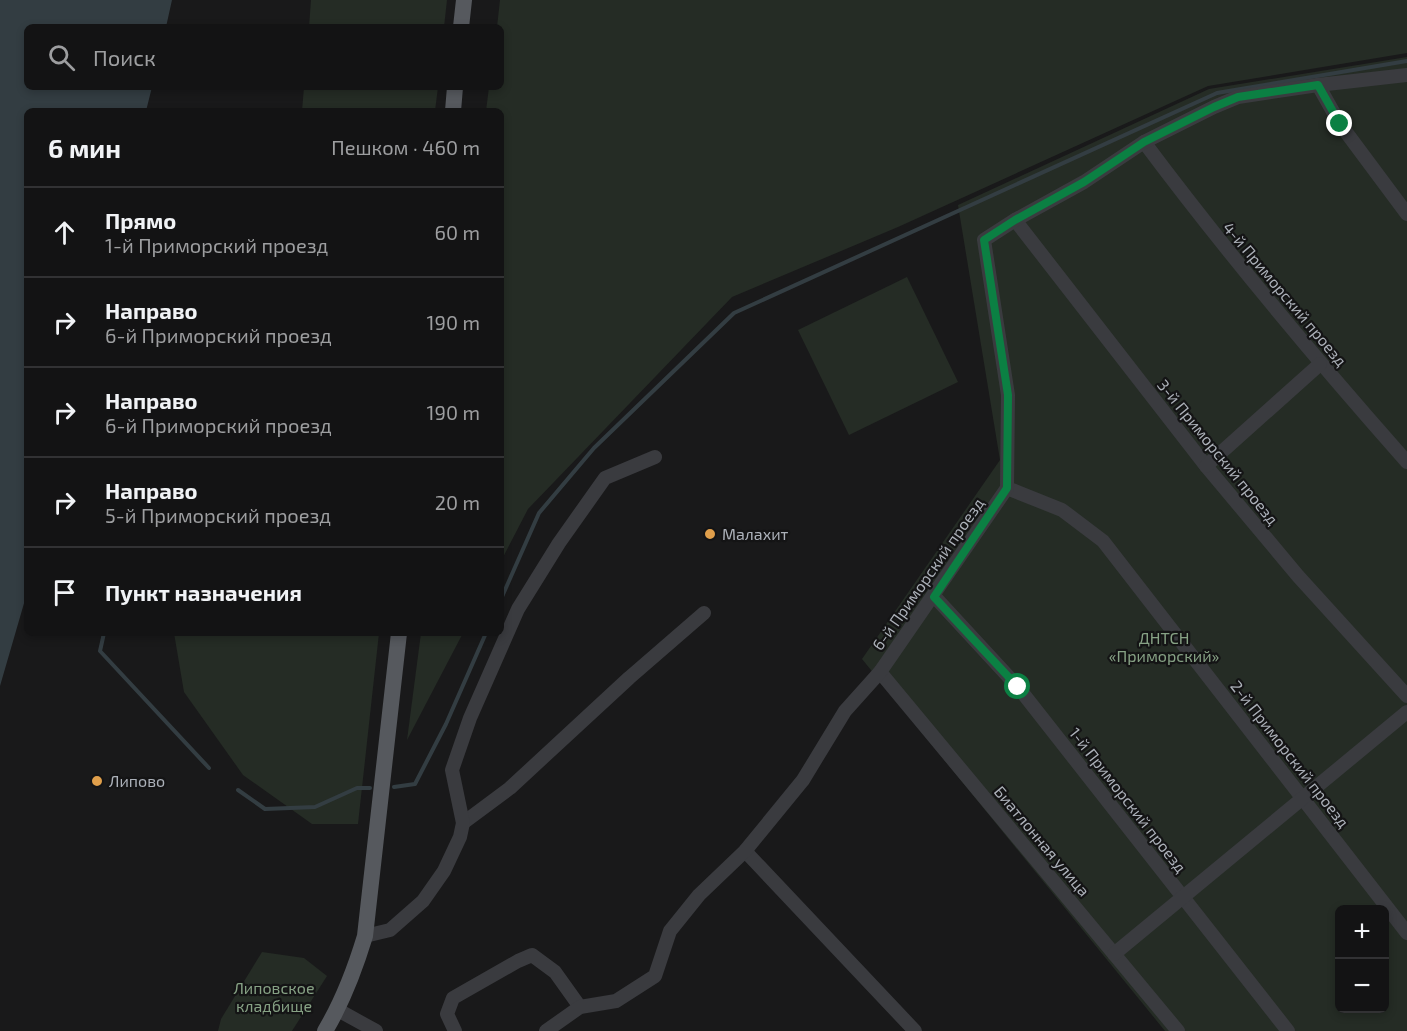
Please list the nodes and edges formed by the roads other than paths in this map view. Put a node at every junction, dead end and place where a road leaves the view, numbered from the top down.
1 (464, 0) edge
2 (461, 24) edge
3 (1407, 75) edge
4 (1318, 85) junction
5 (455, 90) edge
6 (453, 108) edge
7 (1144, 142) junction
8 (1407, 214) edge
9 (1015, 220) junction
10 (1320, 364) junction
11 (655, 457) dead end
12 (1407, 462) edge
13 (1206, 466) junction
14 (1007, 488) junction
15 (934, 597) junction
16 (704, 613) dead end
17 (399, 636) edge
18 (880, 672) junction
19 (1407, 696) edge
20 (1407, 712) edge
21 (1304, 798) junction
22 (463, 823) junction
23 (745, 851) junction
24 (1183, 896) junction
25 (1407, 933) edge
26 (364, 936) junction
27 (1114, 954) junction
28 (580, 1007) junction
29 (338, 1010) junction
30 (325, 1031) edge
31 (376, 1031) edge
32 (454, 1031) edge
33 (546, 1031) edge
34 (915, 1031) edge
35 (1178, 1031) edge
36 (1288, 1031) edge

1 - 2 main road
3 - 4 street
4 - 7 street
4 - 8 street
5 - 6 main road
7 - 9 street
7 - 10 street, 4-й Приморский проезд
9 - 13 street, 3-й Приморский проезд
9 - 14 street
10 - 12 street, 4-й Приморский проезд
10 - 13 street
11 - 22 street
13 - 19 street, 3-й Приморский проезд
14 - 15 street, 6-й Приморский проезд
14 - 21 street, 2-й Приморский проезд
15 - 18 street, 6-й Приморский проезд
15 - 24 street, 1-й Приморский проезд
16 - 22 street
17 - 26 main road
18 - 23 street, 6-й Приморский проезд
18 - 27 street, Биатлонная улица
20 - 21 street
21 - 24 street
21 - 25 street, 2-й Приморский проезд
22 - 26 street
23 - 28 street, 6-й Приморский проезд
23 - 34 street
24 - 27 street
24 - 36 street, 1-й Приморский проезд
26 - 29 main road
27 - 35 street, Биатлонная улица
28 - 32 street
28 - 33 street
29 - 30 main road
29 - 31 street

